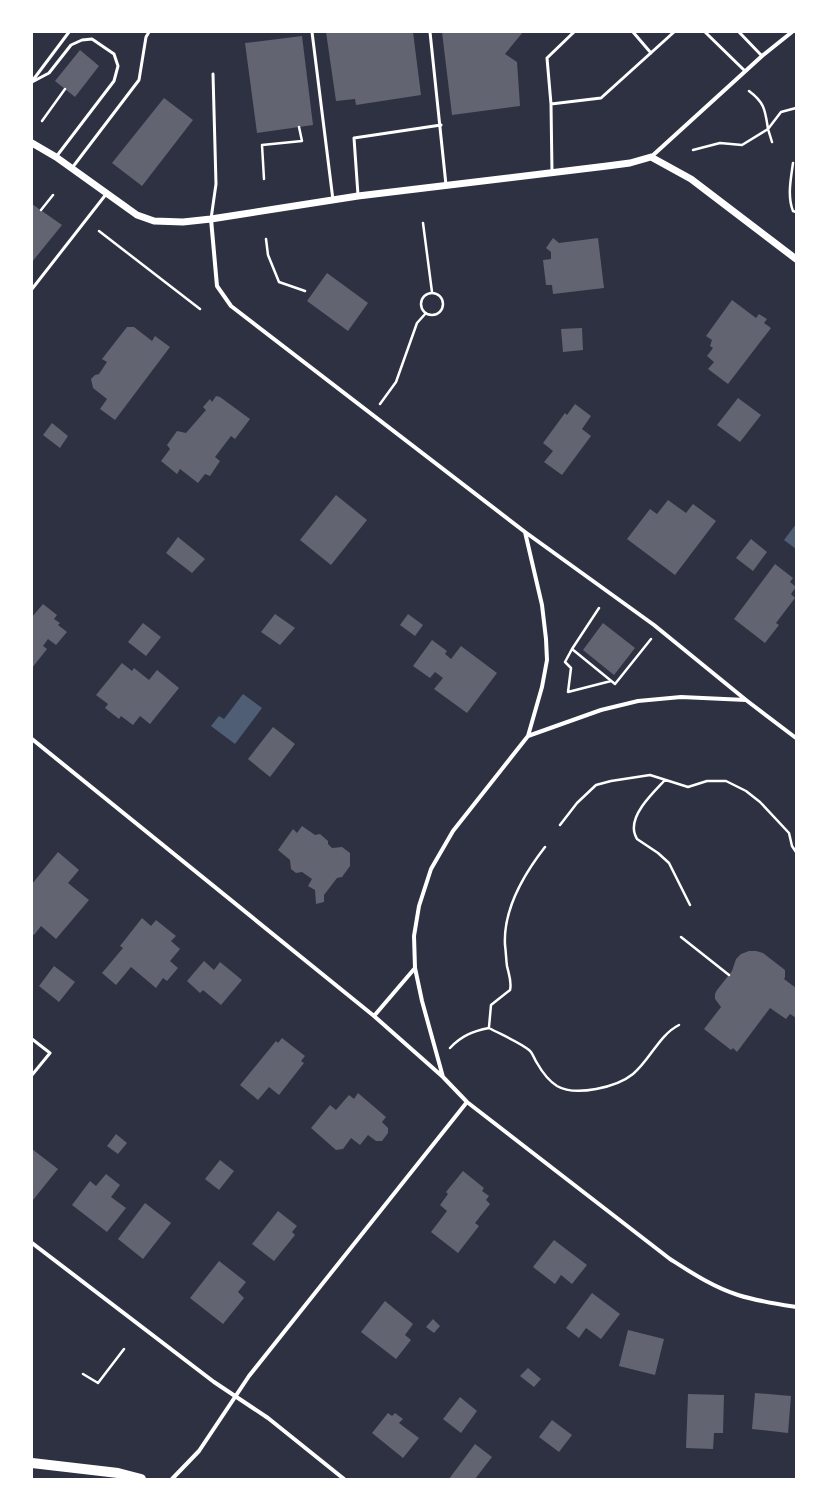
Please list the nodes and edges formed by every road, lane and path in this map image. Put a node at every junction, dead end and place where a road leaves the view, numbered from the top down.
1 (69, 32) edge
2 (149, 32) edge
3 (312, 32) edge
4 (430, 32) edge
5 (574, 32) edge
6 (633, 32) edge
7 (674, 32) edge
8 (705, 32) edge
9 (739, 32) edge
10 (792, 32) edge
11 (651, 53) junction
12 (762, 56) junction
13 (745, 71) junction
14 (213, 74) dead end
15 (32, 82) edge
16 (65, 89) dead end
17 (749, 91) dead end
18 (551, 104) junction
19 (796, 108) edge
20 (42, 121) dead end
21 (441, 125) junction
22 (299, 127) dead end
23 (768, 129) junction
24 (772, 142) dead end
25 (35, 144) edge
26 (693, 150) dead end
27 (56, 157) junction
28 (651, 157) junction
29 (793, 163) dead end
30 (72, 168) junction
31 (552, 172) junction
32 (264, 178) dead end
33 (446, 186) junction
34 (107, 193) junction
35 (52, 195) dead end
36 (358, 196) junction
37 (333, 200) junction
38 (41, 210) dead end
39 (796, 212) edge
40 (212, 219) junction
41 (423, 223) dead end
42 (99, 231) dead end
43 (266, 239) dead end
44 (796, 258) edge
45 (32, 289) edge
46 (305, 291) dead end
47 (432, 292) junction
48 (200, 309) dead end
49 (426, 313) junction
50 (388, 393) dead end
51 (525, 532) junction
52 (599, 608) dead end
53 (659, 629) junction
54 (572, 649) junction
55 (611, 681) junction
56 (746, 700) junction
57 (528, 736) junction
58 (796, 738) edge
59 (32, 739) edge
60 (665, 780) junction
61 (560, 826) dead end
62 (544, 847) dead end
63 (796, 852) edge
64 (690, 905) dead end
65 (681, 937) dead end
66 (415, 968) junction
67 (729, 975) dead end
68 (374, 1016) junction
69 (679, 1025) dead end
70 (489, 1028) junction
71 (32, 1039) edge
72 (438, 1059) junction
73 (32, 1075) edge
74 (443, 1077) junction
75 (467, 1102) junction
76 (32, 1243) edge
77 (796, 1307) edge
78 (124, 1350) dead end
79 (83, 1374) dead end
80 (236, 1397) junction
81 (32, 1463) edge
82 (141, 1479) edge
83 (172, 1479) edge
84 (344, 1479) edge

1 - 15 lane
2 - 30 lane
3 - 37 lane
4 - 21 lane
5 - 18 lane
6 - 11 lane
7 - 11 lane
8 - 13 lane
9 - 12 lane
10 - 12 street
11 - 18 lane
12 - 13 street
13 - 28 street
14 - 40 lane
15 - 27 lane
16 - 20 path
17 - 23 path
18 - 31 lane
19 - 23 path
21 - 33 lane
21 - 36 lane
22 - 32 path
23 - 24 path
23 - 26 path
25 - 27 street
27 - 30 street
28 - 31 street
28 - 44 street
29 - 39 path
30 - 34 street
31 - 33 street
33 - 36 street
34 - 40 street
34 - 45 lane
35 - 38 path
36 - 37 street
37 - 40 street
40 - 51 street
41 - 47 path
42 - 48 path
43 - 46 path
47 - 49 path
47 - 49 path
49 - 50 path
51 - 53 street
51 - 57 street
52 - 54 path
53 - 55 path
53 - 56 street
54 - 55 path
54 - 55 path
56 - 57 street
56 - 58 street
57 - 66 street
59 - 68 street
60 - 61 path
60 - 63 path
60 - 64 path
62 - 70 path
65 - 67 path
66 - 68 street
66 - 72 street
68 - 74 street
69 - 70 path
70 - 72 path
71 - 73 lane
72 - 74 street
74 - 75 street
75 - 77 street
75 - 80 street
76 - 80 street
78 - 79 path
80 - 83 street
80 - 84 street
81 - 82 main road

